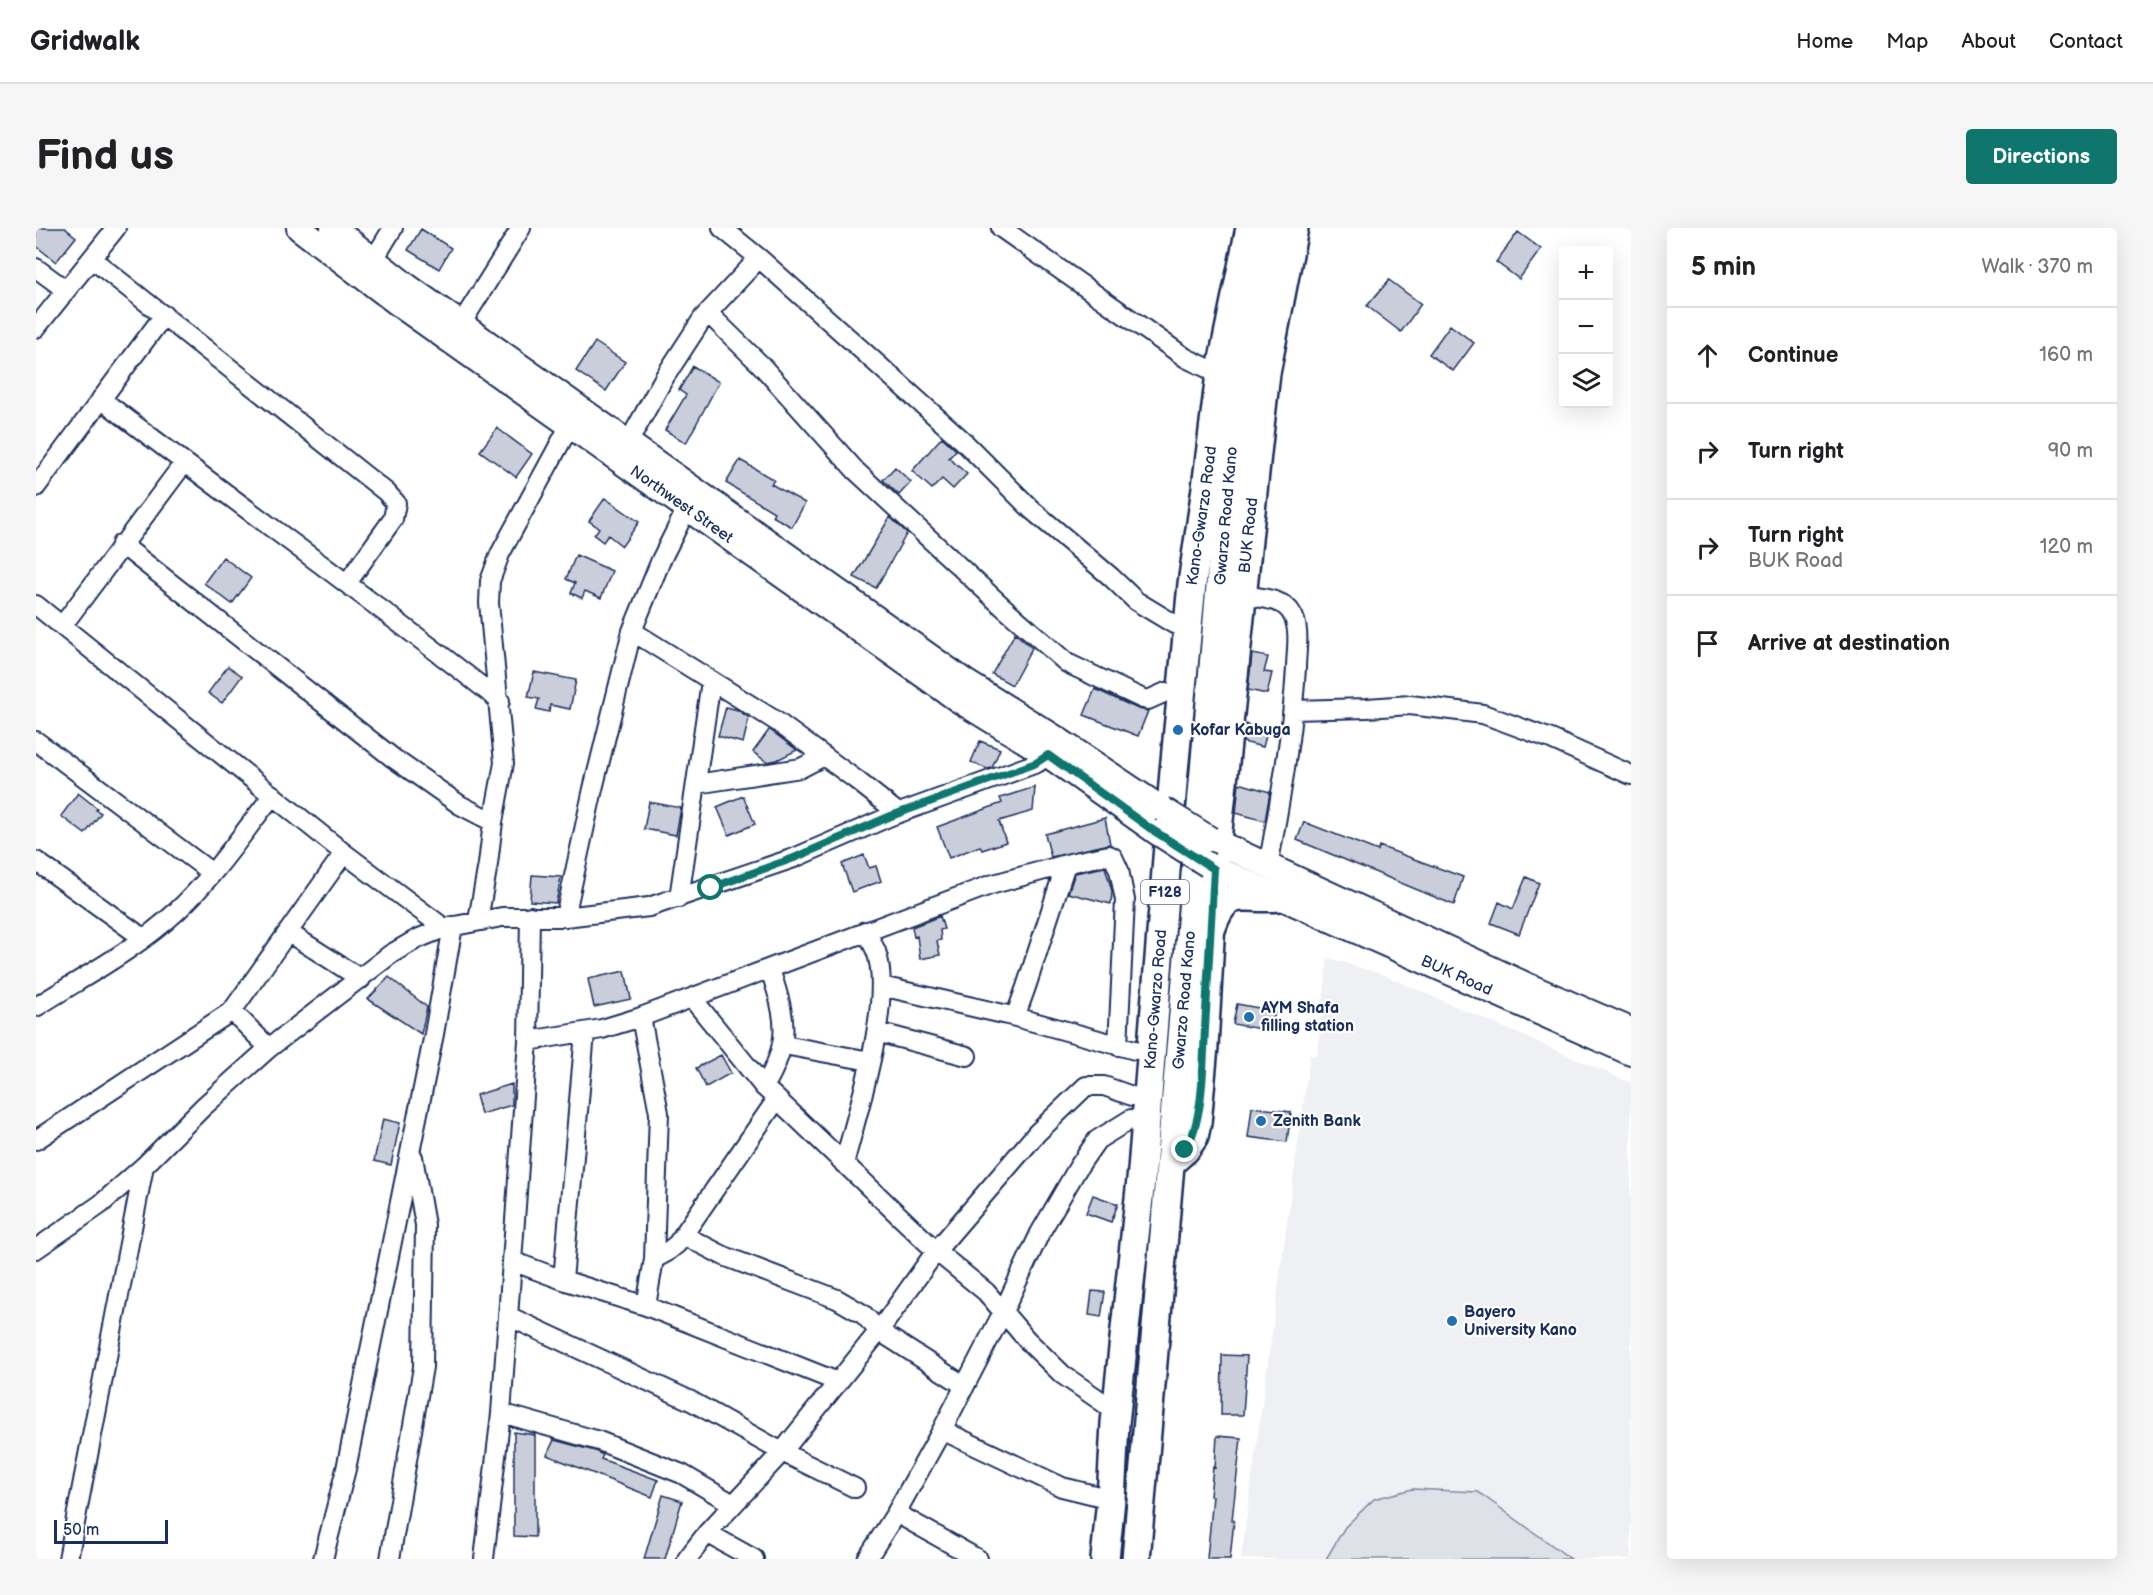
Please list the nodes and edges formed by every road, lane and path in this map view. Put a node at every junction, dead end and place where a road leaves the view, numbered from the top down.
1 (116, 228) edge
2 (299, 228) edge
3 (333, 228) edge
4 (393, 228) edge
5 (521, 228) edge
6 (722, 228) edge
7 (1001, 228) edge
8 (1250, 228) edge
9 (1275, 228) edge
10 (1294, 228) edge
11 (759, 258) junction
12 (92, 259) junction
13 (374, 259) junction
14 (36, 268) edge
15 (66, 290) junction
16 (708, 313) junction
17 (164, 315) junction
18 (461, 324) junction
19 (36, 328) edge
20 (1220, 374) junction
21 (102, 399) junction
22 (570, 425) junction
23 (1259, 441) junction
24 (628, 443) junction
25 (1232, 447) junction
26 (184, 463) junction
27 (36, 487) edge
28 (1203, 503) junction
29 (687, 508) junction
30 (121, 544) junction
31 (347, 583) junction
32 (1243, 595) junction
33 (36, 605) edge
34 (1174, 624) junction
35 (62, 626) junction
36 (632, 631) junction
37 (711, 681) junction
38 (1166, 692) junction
39 (500, 701) junction
40 (1293, 710) junction
41 (36, 741) edge
42 (1048, 755) junction
43 (824, 756) junction
44 (1077, 763) junction
45 (1631, 775) edge
46 (696, 784) junction
47 (273, 795) junction
48 (898, 813) junction
49 (1157, 819) junction
50 (492, 822) junction
51 (344, 853) junction
52 (1212, 854) junction
53 (36, 861) edge
54 (1066, 864) junction
55 (1268, 867) junction
56 (212, 873) junction
57 (1279, 897) junction
58 (679, 898) junction
59 (530, 916) junction
60 (565, 917) junction
61 (478, 920) junction
62 (448, 927) junction
63 (1211, 928) junction
64 (865, 931) junction
65 (289, 933) junction
66 (143, 938) junction
67 (770, 969) junction
68 (361, 979) junction
69 (881, 986) junction
70 (692, 998) junction
71 (36, 1007) edge
72 (232, 1011) junction
73 (1012, 1016) junction
74 (640, 1017) junction
75 (1631, 1030) edge
76 (877, 1032) junction
77 (585, 1033) junction
78 (528, 1041) junction
79 (784, 1045) junction
80 (269, 1048) junction
81 (1126, 1048) junction
82 (1631, 1053) edge
83 (968, 1056) dead end
84 (870, 1060) junction
85 (771, 1093) junction
86 (1131, 1108) junction
87 (36, 1140) edge
88 (411, 1146) junction
89 (844, 1164) junction
90 (1170, 1164) junction
91 (144, 1166) junction
92 (1142, 1170) junction
93 (683, 1235) junction
94 (36, 1249) edge
95 (936, 1251) junction
96 (654, 1259) junction
97 (512, 1261) junction
98 (562, 1280) junction
99 (645, 1306) junction
100 (1003, 1312) junction
101 (508, 1316) junction
102 (879, 1331) junction
103 (838, 1382) junction
104 (965, 1386) junction
105 (1116, 1412) junction
106 (501, 1413) junction
107 (942, 1430) junction
108 (782, 1452) junction
109 (855, 1488) dead end
110 (1111, 1499) junction
111 (733, 1504) junction
112 (896, 1513) junction
113 (707, 1533) junction
114 (68, 1559) edge
115 (323, 1559) edge
116 (390, 1559) edge
117 (484, 1559) edge
118 (687, 1559) edge
119 (754, 1559) edge
120 (867, 1559) edge
121 (978, 1559) edge
122 (1106, 1559) edge
123 (1136, 1559) edge

1 - 12 street
2 - 22 main road, Northwest Street
3 - 13 main road, Northwest Street
4 - 13 street
5 - 18 street
6 - 11 street
7 - 20 street
8 - 20 main road, Kano-Gwarzo Road / F128
9 - 25 main road, Gwarzo Road Kano / F128
10 - 23 main road, BUK Road
11 - 16 street
11 - 34 street
12 - 15 street
12 - 17 street
13 - 18 main road, Northwest Street
14 - 15 street
15 - 19 street
16 - 24 street
16 - 38 street
17 - 21 street
17 - 31 street
18 - 24 main road, Northwest Street
20 - 28 main road, Kano-Gwarzo Road / F128
21 - 26 street
21 - 27 street
22 - 29 main road, Northwest Street
22 - 39 street
23 - 25 main road
23 - 32 main road, BUK Road
24 - 44 main road, Northwest Street
25 - 90 main road, Gwarzo Road Kano / F128
26 - 30 street
26 - 31 street
28 - 34 main road
28 - 92 main road, Kano-Gwarzo Road / F128
29 - 36 street
29 - 42 main road, Northwest Street
30 - 35 street
30 - 50 street
31 - 39 street
32 - 40 street
32 - 52 main road, BUK Road
33 - 35 street
34 - 38 main road
35 - 47 street
36 - 37 street
36 - 60 street
37 - 43 street
37 - 46 street
38 - 49 main road
39 - 50 street
40 - 45 street
40 - 55 street
41 - 56 street
42 - 44 main road, Northwest Street
42 - 48 street
43 - 46 street
43 - 48 street
44 - 49 main road
46 - 58 street
47 - 51 street
47 - 56 street
48 - 58 street
49 - 52 main road, bridge
49 - 81 main road
50 - 61 street
51 - 62 street
51 - 65 street
52 - 55 main road, BUK Road
52 - 57 main road, BUK Road
52 - 63 main road, BUK Road
53 - 66 street
54 - 64 street
54 - 73 street
54 - 81 street
55 - 75 main road, BUK Road
56 - 66 street
57 - 63 main road
57 - 82 main road, BUK Road
58 - 60 street
59 - 60 street
59 - 61 street
59 - 78 street
61 - 62 street
62 - 68 street
62 - 88 street
63 - 90 main road, BUK Road
64 - 67 street
64 - 69 street
65 - 68 street
65 - 72 street
66 - 71 street
67 - 70 street
67 - 79 street
68 - 80 street
69 - 73 street
69 - 76 street
70 - 74 street
70 - 85 street
72 - 80 street
72 - 87 street
73 - 81 street
74 - 77 street
74 - 96 street
76 - 83 street
76 - 84 street
77 - 78 street
77 - 98 street
78 - 97 street
79 - 84 street
79 - 85 street
80 - 91 street
81 - 86 main road
84 - 89 street
85 - 89 street
85 - 93 street
86 - 92 main road
86 - 95 street
86 - 100 street
88 - 115 street
88 - 116 street
89 - 95 street
90 - 123 main road, Gwarzo Road Kano / F128
91 - 94 street
91 - 114 street
92 - 105 main road, Kano-Gwarzo Road / F128
93 - 96 street
93 - 102 street
95 - 100 street
95 - 102 street
96 - 99 street
97 - 98 street
97 - 101 street
98 - 99 street
99 - 103 street
100 - 104 street
100 - 105 street
101 - 106 street
101 - 108 street
102 - 103 street
102 - 104 street
103 - 108 street
104 - 107 street
105 - 110 main road, Kano-Gwarzo Road / F128
106 - 111 street
106 - 117 street
107 - 110 street
107 - 112 street
108 - 109 street
108 - 111 street
110 - 122 main road, Kano-Gwarzo Road / F128
111 - 113 street
112 - 120 street
112 - 121 street
113 - 118 street
113 - 119 street

